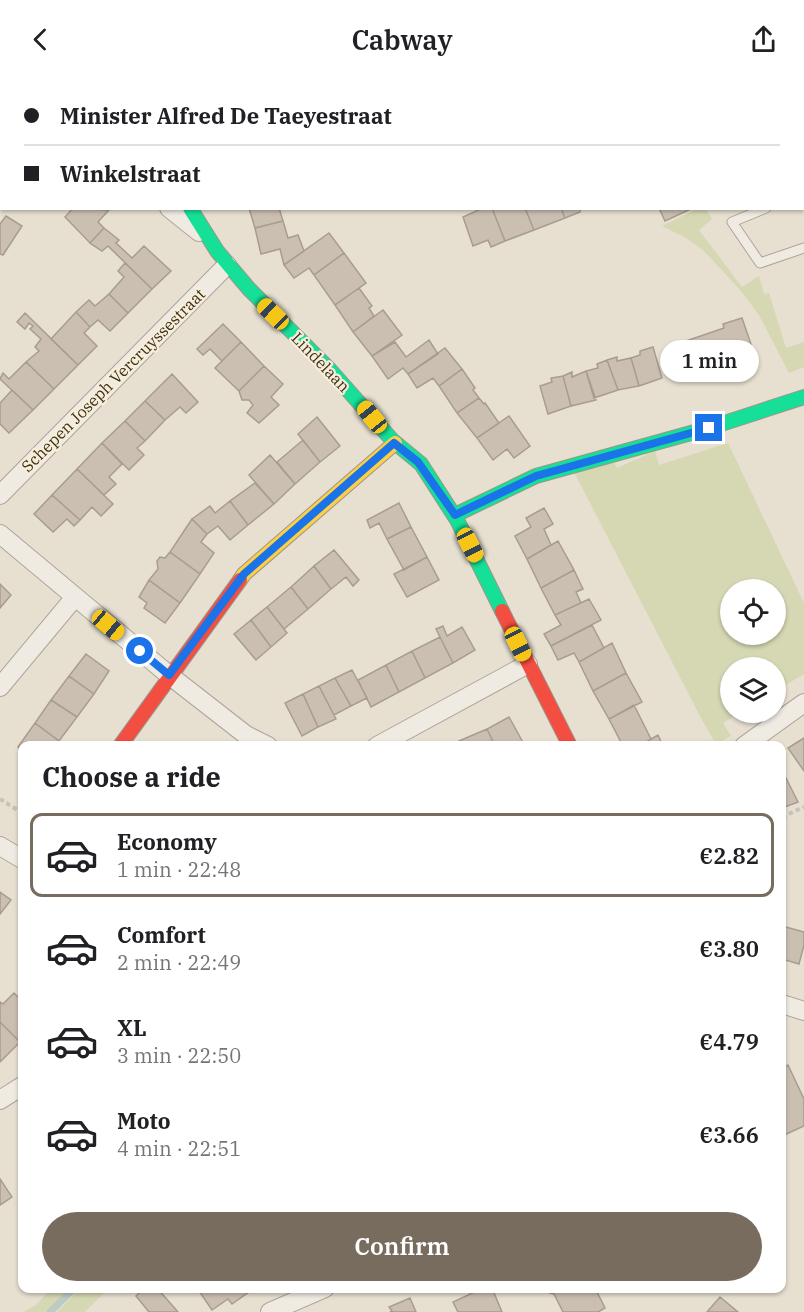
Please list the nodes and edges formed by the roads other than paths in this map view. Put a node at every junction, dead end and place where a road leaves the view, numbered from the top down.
1 (172, 210) edge
2 (191, 210) edge
3 (206, 210) edge
4 (761, 210) edge
5 (203, 235) junction
6 (804, 248) edge
7 (227, 265) junction
8 (804, 398) edge
9 (394, 443) junction
10 (0, 495) edge
11 (455, 515) junction
12 (0, 534) edge
13 (75, 597) junction
14 (528, 664) junction
15 (169, 675) junction
16 (0, 687) edge
17 (804, 704) edge
18 (123, 741) edge
19 (258, 741) edge
20 (386, 741) edge
21 (567, 741) edge
22 (751, 741) edge
23 (0, 846) edge
24 (18, 857) edge
25 (786, 1005) edge
26 (804, 1011) edge
27 (18, 1089) edge
28 (0, 1100) edge
29 (314, 1293) edge
30 (270, 1312) edge

1 - 5 street, Lindelaan
2 - 5 street, Lindelaan
3 - 5 street
4 - 6 lane
5 - 7 street, Lindelaan
7 - 9 street, Lindelaan
7 - 10 street, Schepen Joseph Vercruyssestraat
8 - 11 street
9 - 11 street, Lindelaan
9 - 15 street
11 - 14 street, Lindelaan
12 - 13 street
13 - 15 street
13 - 16 street
14 - 20 street
14 - 21 street, Lindelaan
15 - 18 street
15 - 19 street
17 - 22 street
23 - 24 street
25 - 26 street
27 - 28 street
29 - 30 street

